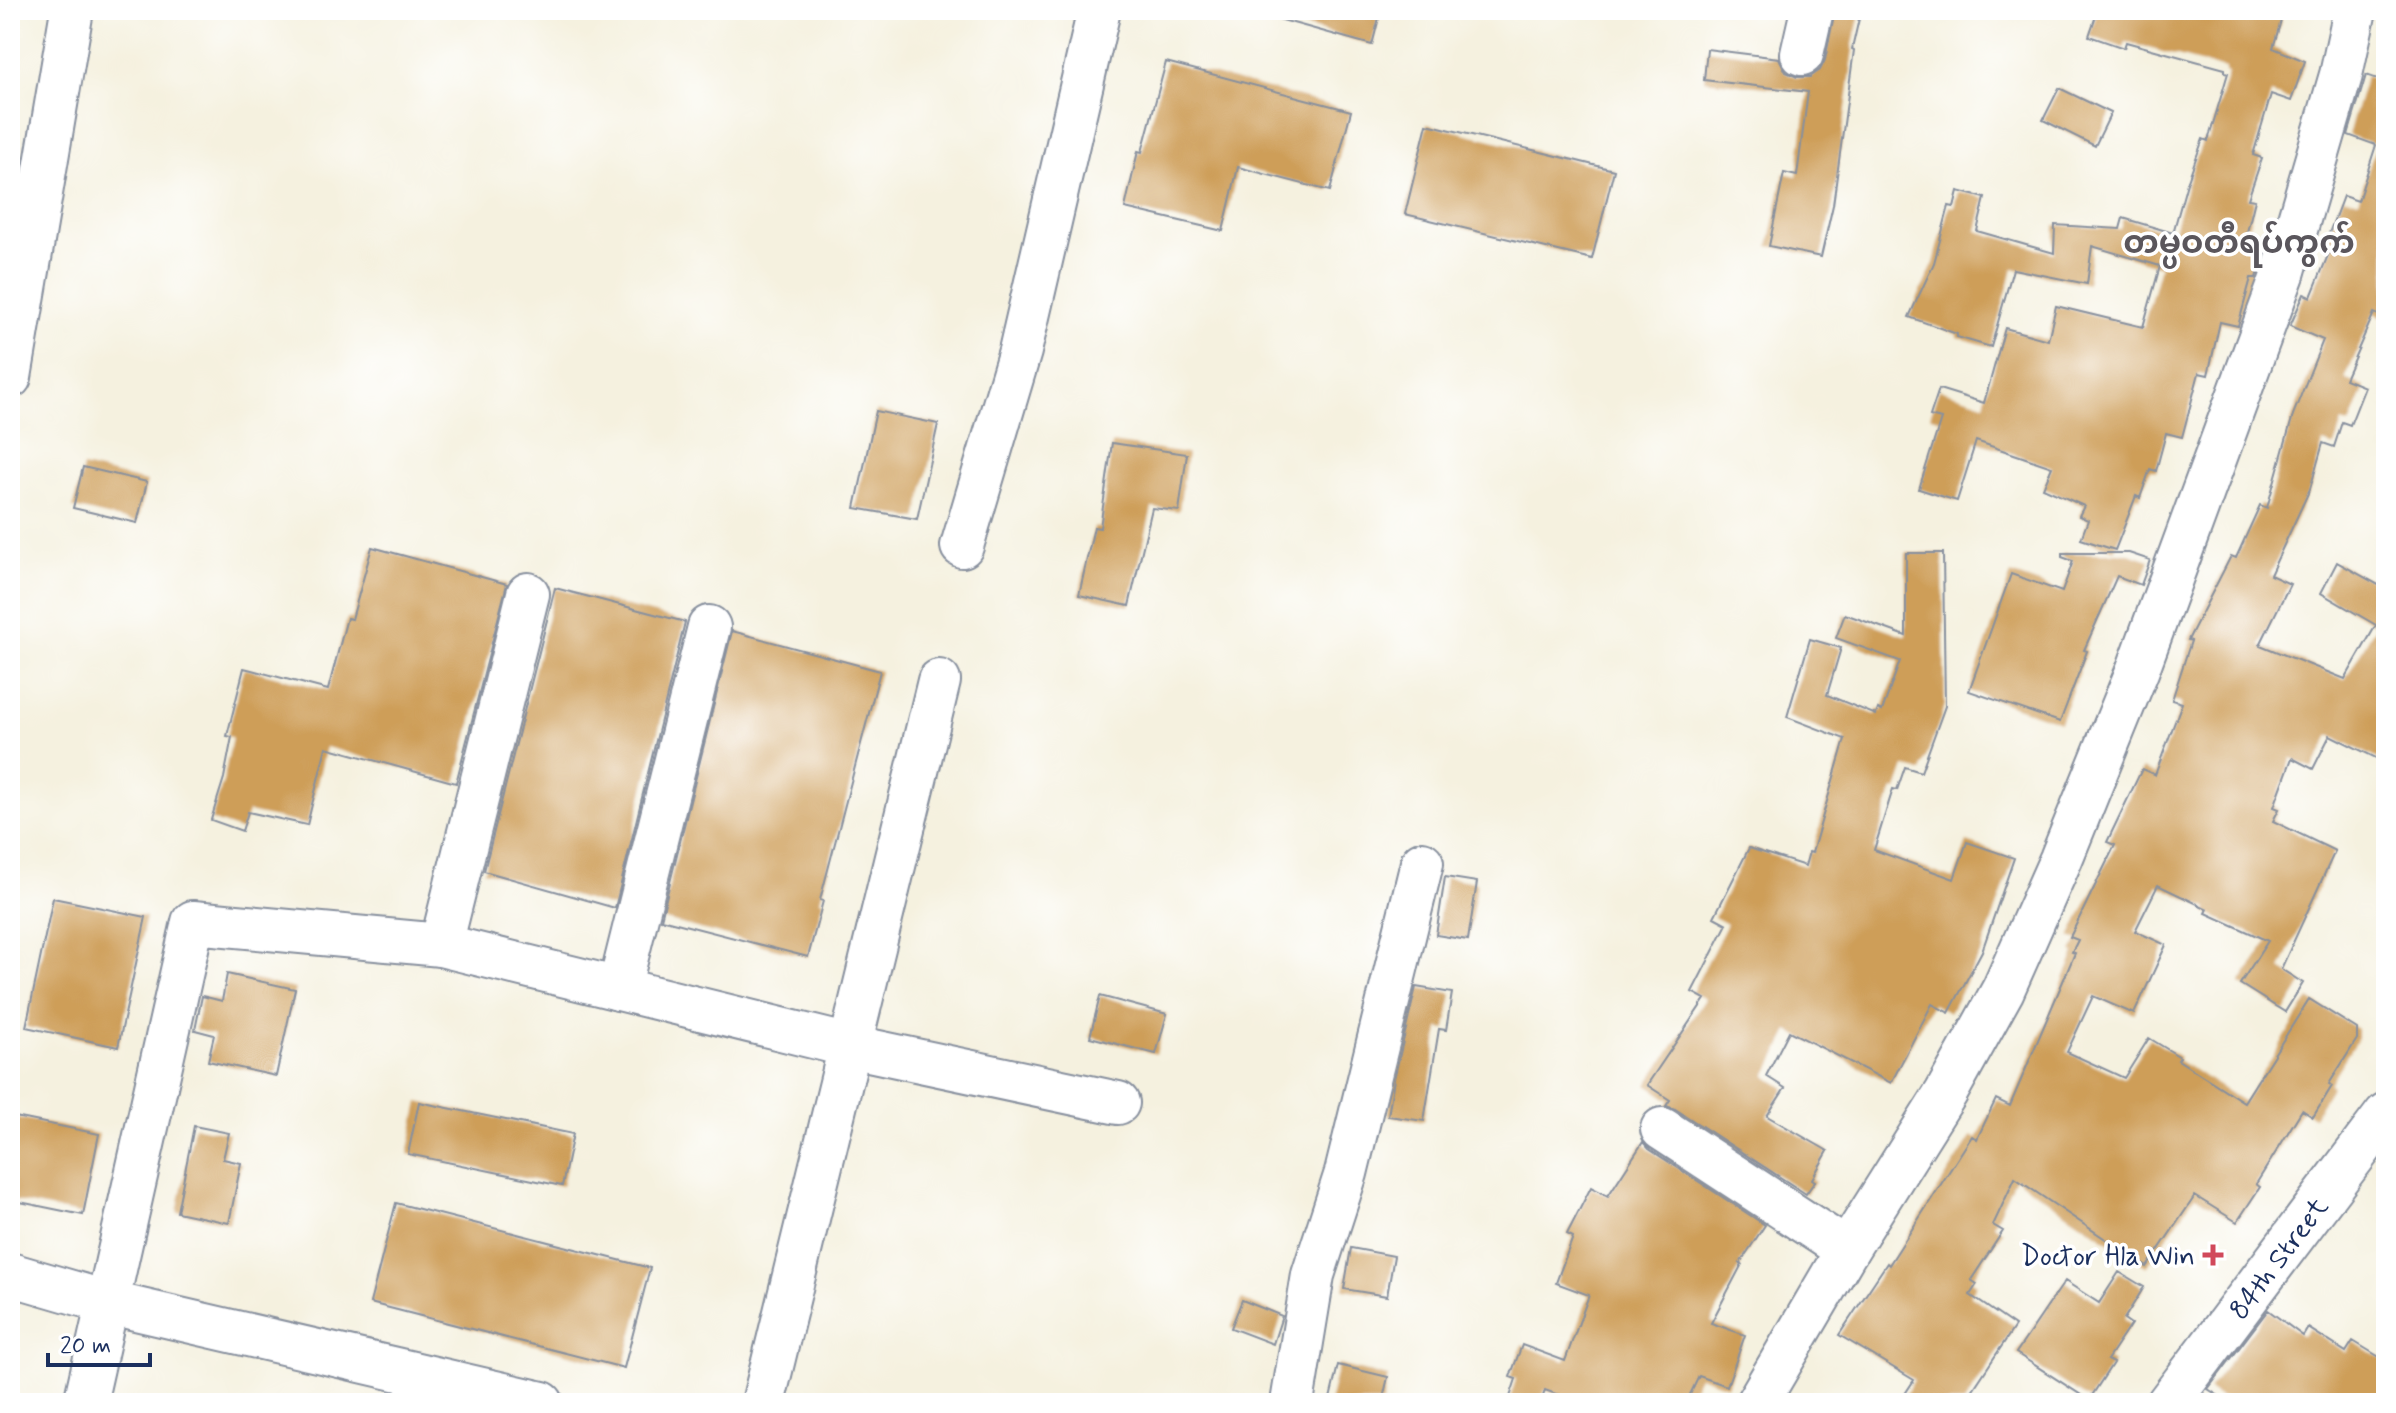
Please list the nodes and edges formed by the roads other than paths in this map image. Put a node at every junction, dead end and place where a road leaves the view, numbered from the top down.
1 (72, 10) edge
2 (1099, 10) edge
3 (1812, 10) edge
4 (2355, 10) edge
5 (1802, 54) dead end
6 (10, 377) edge
7 (962, 546) dead end
8 (528, 594) dead end
9 (709, 627) dead end
10 (939, 681) dead end
11 (1422, 863) dead end
12 (441, 945) junction
13 (619, 989) junction
14 (850, 1046) junction
15 (1118, 1103) dead end
16 (2386, 1114) edge
17 (1662, 1129) dead end
18 (1847, 1250) junction
19 (10, 1274) edge
20 (106, 1302) junction
21 (85, 1403) edge
22 (542, 1403) edge
23 (763, 1403) edge
24 (1292, 1403) edge
25 (1757, 1403) edge
26 (2168, 1403) edge

1 - 6 street
2 - 7 street
3 - 5 street
4 - 18 street
8 - 12 street
9 - 13 street
10 - 14 street
11 - 24 street
12 - 13 street
12 - 20 street
13 - 14 street
14 - 15 street
14 - 23 street
16 - 26 street, 84th Street
17 - 18 street
18 - 25 street
19 - 20 street
20 - 21 street
20 - 22 street

